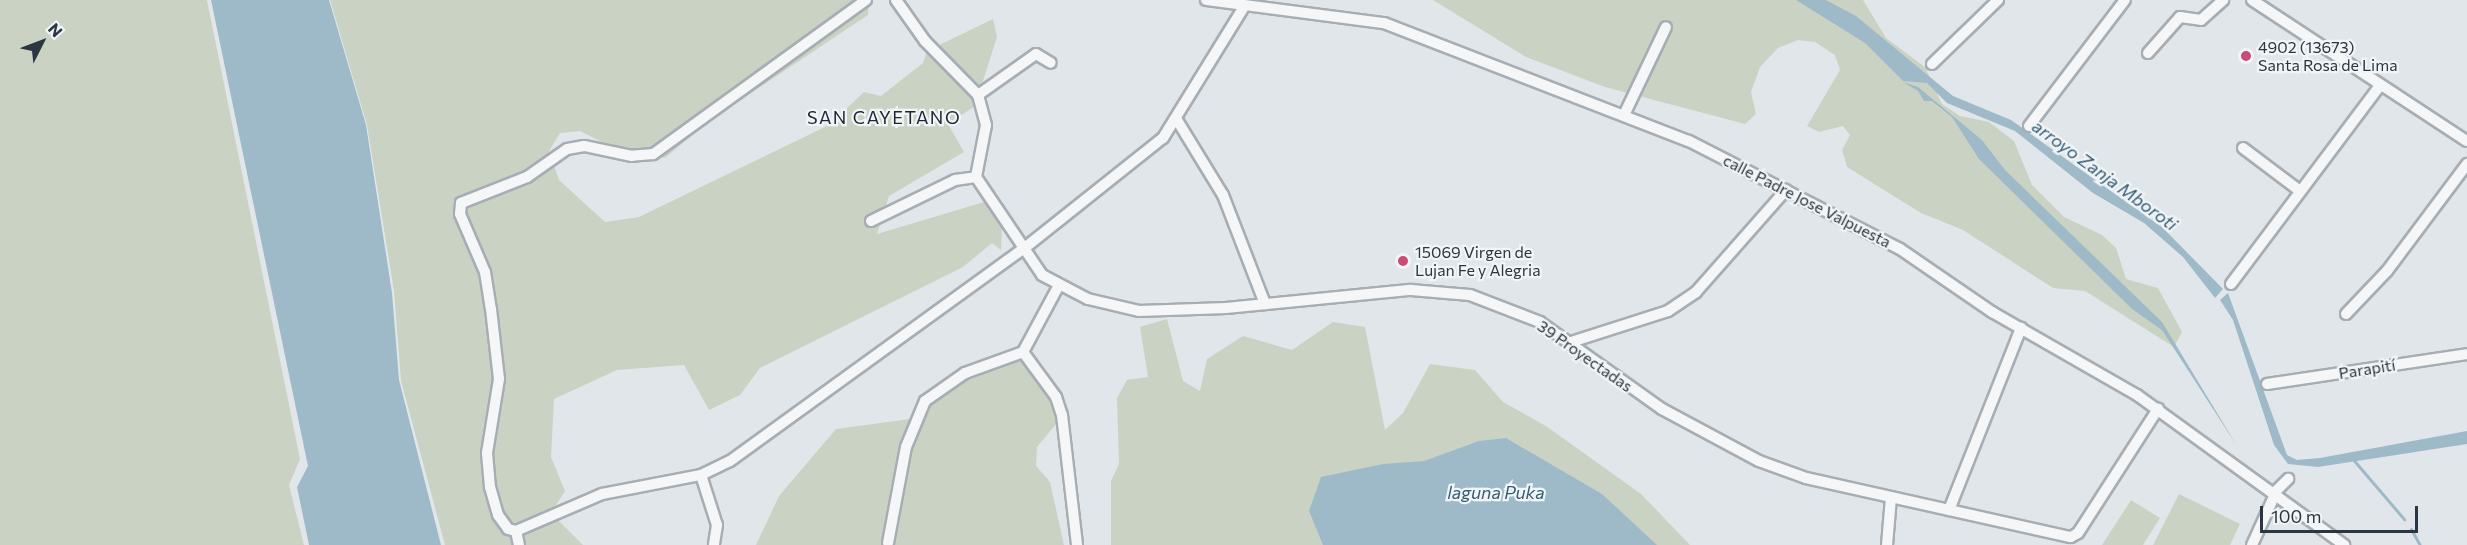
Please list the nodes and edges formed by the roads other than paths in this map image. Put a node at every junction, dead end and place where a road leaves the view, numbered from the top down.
1 (866, 0) edge
2 (896, 0) edge
3 (1206, 0) edge
4 (1998, 0) edge
5 (2125, 0) edge
6 (2223, 0) edge
7 (2252, 0) edge
8 (1244, 7) junction
9 (1666, 27) dead end
10 (2148, 52) dead end
11 (1051, 63) dead end
12 (1932, 64) dead end
13 (2379, 87) junction
14 (978, 95) junction
15 (1625, 113) junction
16 (1177, 120) junction
17 (2029, 126) dead end
18 (2467, 141) edge
19 (2243, 148) dead end
20 (2467, 164) edge
21 (976, 177) junction
22 (1786, 190) junction
23 (2300, 191) junction
24 (871, 220) dead end
25 (1022, 250) junction
26 (2231, 284) dead end
27 (1059, 285) junction
28 (1265, 304) junction
29 (2346, 314) dead end
30 (2021, 328) junction
31 (1568, 343) junction
32 (1023, 352) junction
33 (2467, 354) edge
34 (2267, 384) dead end
35 (2158, 409) junction
36 (701, 475) junction
37 (2288, 479) dead end
38 (2274, 497) junction
39 (1891, 498) junction
40 (1949, 510) junction
41 (516, 531) junction
42 (888, 543) dead end
43 (519, 545) edge
44 (714, 545) edge
45 (1077, 545) edge
46 (1887, 545) edge
47 (2252, 545) edge
48 (2344, 545) edge

1 - 41 street
2 - 14 street
3 - 8 street, calle Padre Jose Valpuesta
4 - 12 street
5 - 17 street
6 - 10 street
7 - 13 street
8 - 15 street, calle Padre Jose Valpuesta
8 - 16 street
9 - 15 street
11 - 14 street
13 - 18 street
13 - 23 street
14 - 21 street
15 - 22 street, calle Padre Jose Valpuesta
16 - 25 street
16 - 28 street
19 - 23 street
20 - 29 street
21 - 24 street
21 - 25 street, 39 Proyectadas
22 - 30 street, calle Padre Jose Valpuesta
22 - 31 street
23 - 26 street
25 - 27 street, 39 Proyectadas
25 - 36 street
27 - 28 street, 39 Proyectadas
27 - 32 street
28 - 31 street, 39 Proyectadas
30 - 35 street, calle Padre Jose Valpuesta
30 - 40 street
31 - 39 street, 39 Proyectadas
32 - 42 street
32 - 45 street
33 - 34 street, Parapití
35 - 38 street, calle Padre Jose Valpuesta
35 - 40 street, 39 Proyectadas
36 - 41 street
36 - 44 street
37 - 38 street
38 - 47 street
38 - 48 street, calle Padre Jose Valpuesta
39 - 40 street, 39 Proyectadas
39 - 46 street
41 - 43 street

